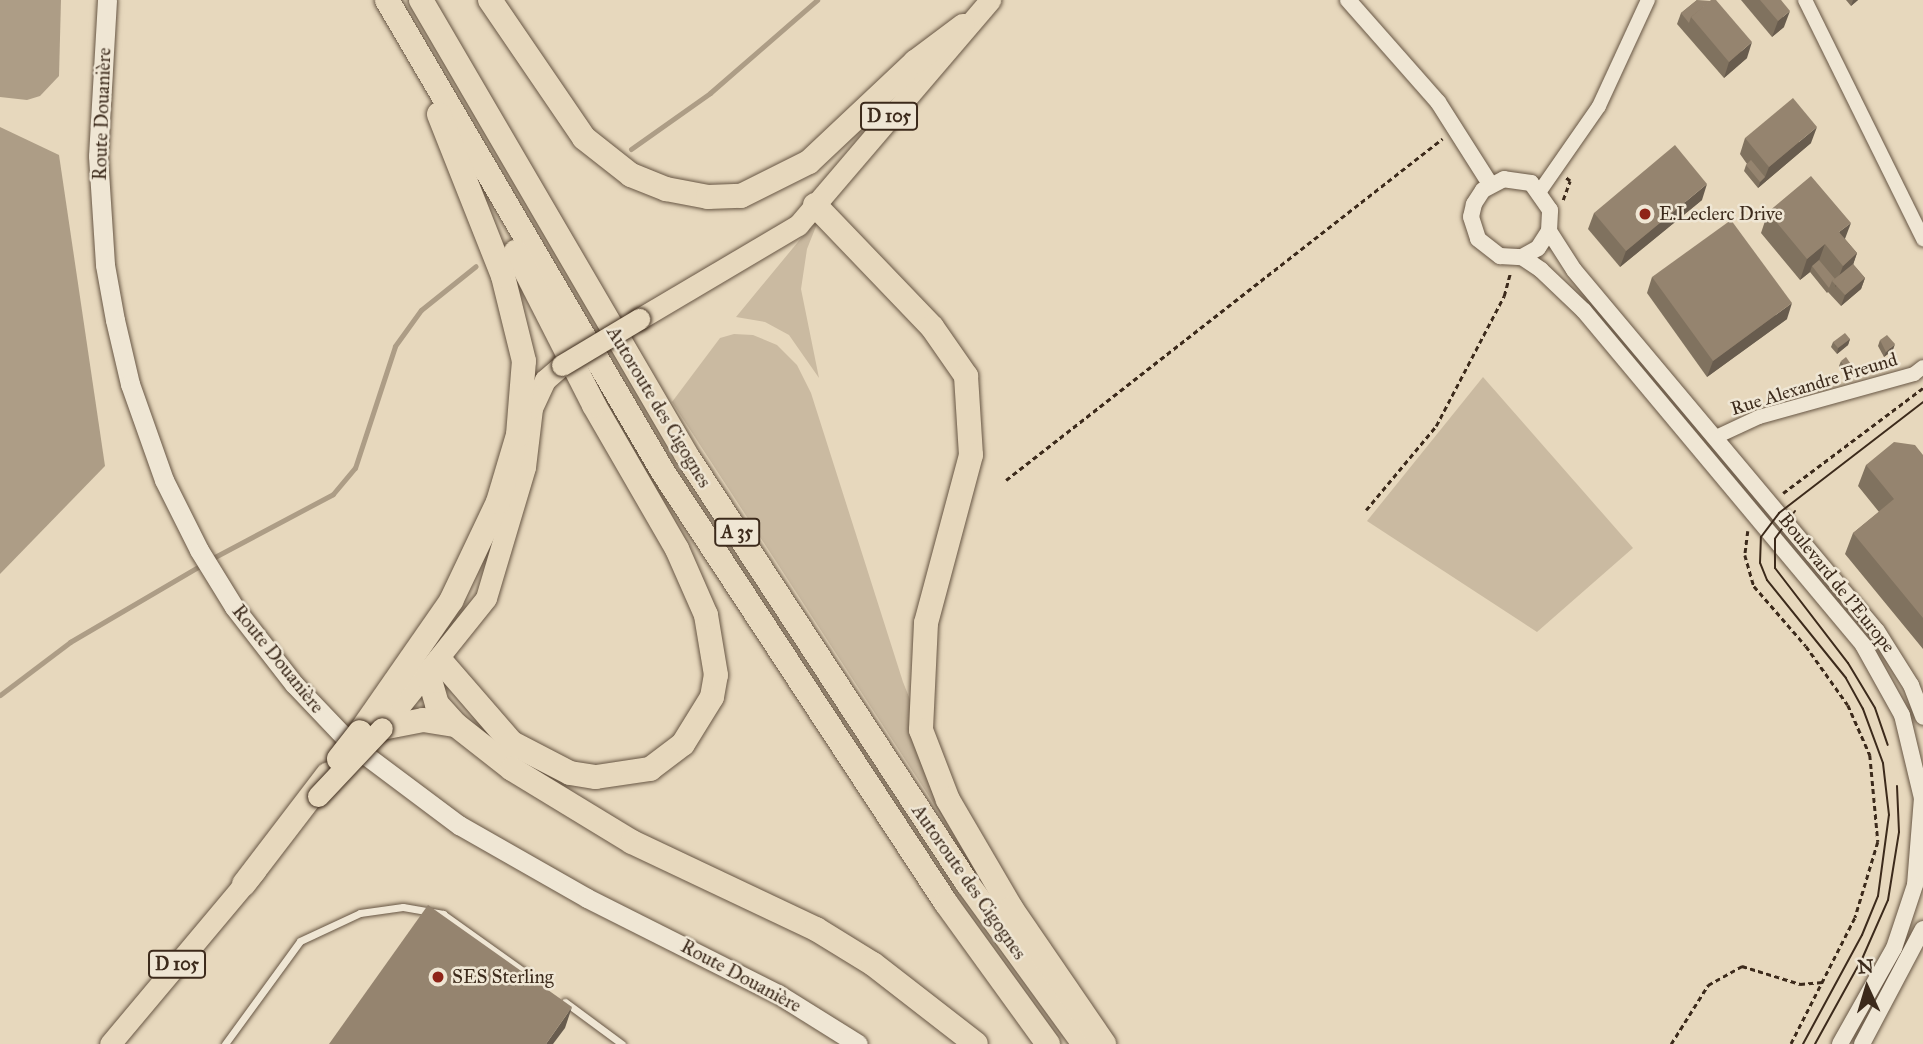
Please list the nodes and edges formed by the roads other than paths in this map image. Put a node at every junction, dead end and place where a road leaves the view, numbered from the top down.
1 (107, 0) edge
2 (387, 0) edge
3 (421, 0) edge
4 (490, 0) edge
5 (990, 0) edge
6 (1348, 0) edge
7 (1648, 0) edge
8 (1805, 0) edge
9 (963, 26) junction
10 (411, 42) junction
11 (1490, 184) junction
12 (1540, 191) junction
13 (815, 205) junction
14 (1549, 231) junction
15 (1923, 239) edge
16 (1518, 257) junction
17 (1921, 378) edge
18 (1716, 437) junction
19 (434, 667) junction
20 (1923, 717) edge
21 (456, 726) junction
22 (371, 730) junction
23 (244, 884) junction
24 (1919, 886) edge
25 (1923, 929) edge
26 (533, 979) edge
27 (555, 995) edge
28 (110, 1044) edge
29 (225, 1044) edge
30 (622, 1044) edge
31 (858, 1044) edge
32 (976, 1044) edge
33 (1048, 1044) edge
34 (1084, 1044) edge
35 (1104, 1044) edge
36 (1840, 1044) edge
37 (1862, 1044) edge

1 - 31 main road, Route Douanière
2 - 10 highway, Autoroute des Cigognes / A 35
3 - 34 highway, Autoroute des Cigognes / A 35
4 - 9 highway
5 - 9 main road, D 105
6 - 11 street
7 - 12 street
8 - 15 street
9 - 13 main road, D 105
10 - 19 highway
10 - 22 highway
10 - 33 highway, Autoroute des Cigognes / A 35
11 - 12 street
11 - 16 street
12 - 14 street
13 - 19 main road, D 105, bridge
13 - 35 highway
14 - 16 street
14 - 18 street, Boulevard de l'Europe
16 - 24 street, Boulevard de l'Europe
17 - 18 street, Rue Alexandre Freund
18 - 20 street, Boulevard de l'Europe
19 - 21 highway
19 - 22 main road, D 105
21 - 22 highway
21 - 32 highway
22 - 23 main road, D 105, bridge
22 - 23 highway, bridge
23 - 28 main road, D 105
24 - 36 street, Boulevard de l'Europe
25 - 37 street
26 - 29 lane
27 - 30 lane

